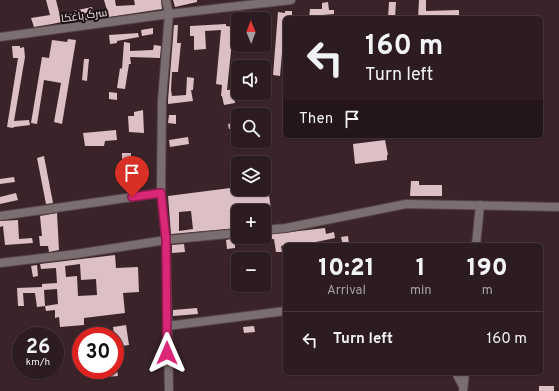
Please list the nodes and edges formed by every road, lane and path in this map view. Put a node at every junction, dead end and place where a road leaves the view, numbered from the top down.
1 (166, 0) edge
2 (291, 0) edge
3 (169, 14) junction
4 (0, 38) edge
5 (161, 193) junction
6 (480, 205) junction
7 (559, 207) edge
8 (0, 216) edge
9 (271, 229) edge
10 (231, 234) edge
11 (166, 240) junction
12 (476, 243) edge
13 (0, 263) edge
14 (283, 311) edge
15 (167, 326) junction
16 (457, 375) edge
17 (465, 375) edge
18 (464, 389) edge
19 (169, 391) edge

1 - 3 street
2 - 3 street, سرک باغکا
3 - 4 street, سرک باغکا
3 - 5 street
5 - 8 street
5 - 11 street
6 - 7 street
6 - 9 street
6 - 12 street
10 - 11 street
11 - 13 street
11 - 15 street
14 - 15 street
15 - 19 street
16 - 18 street
17 - 18 street

